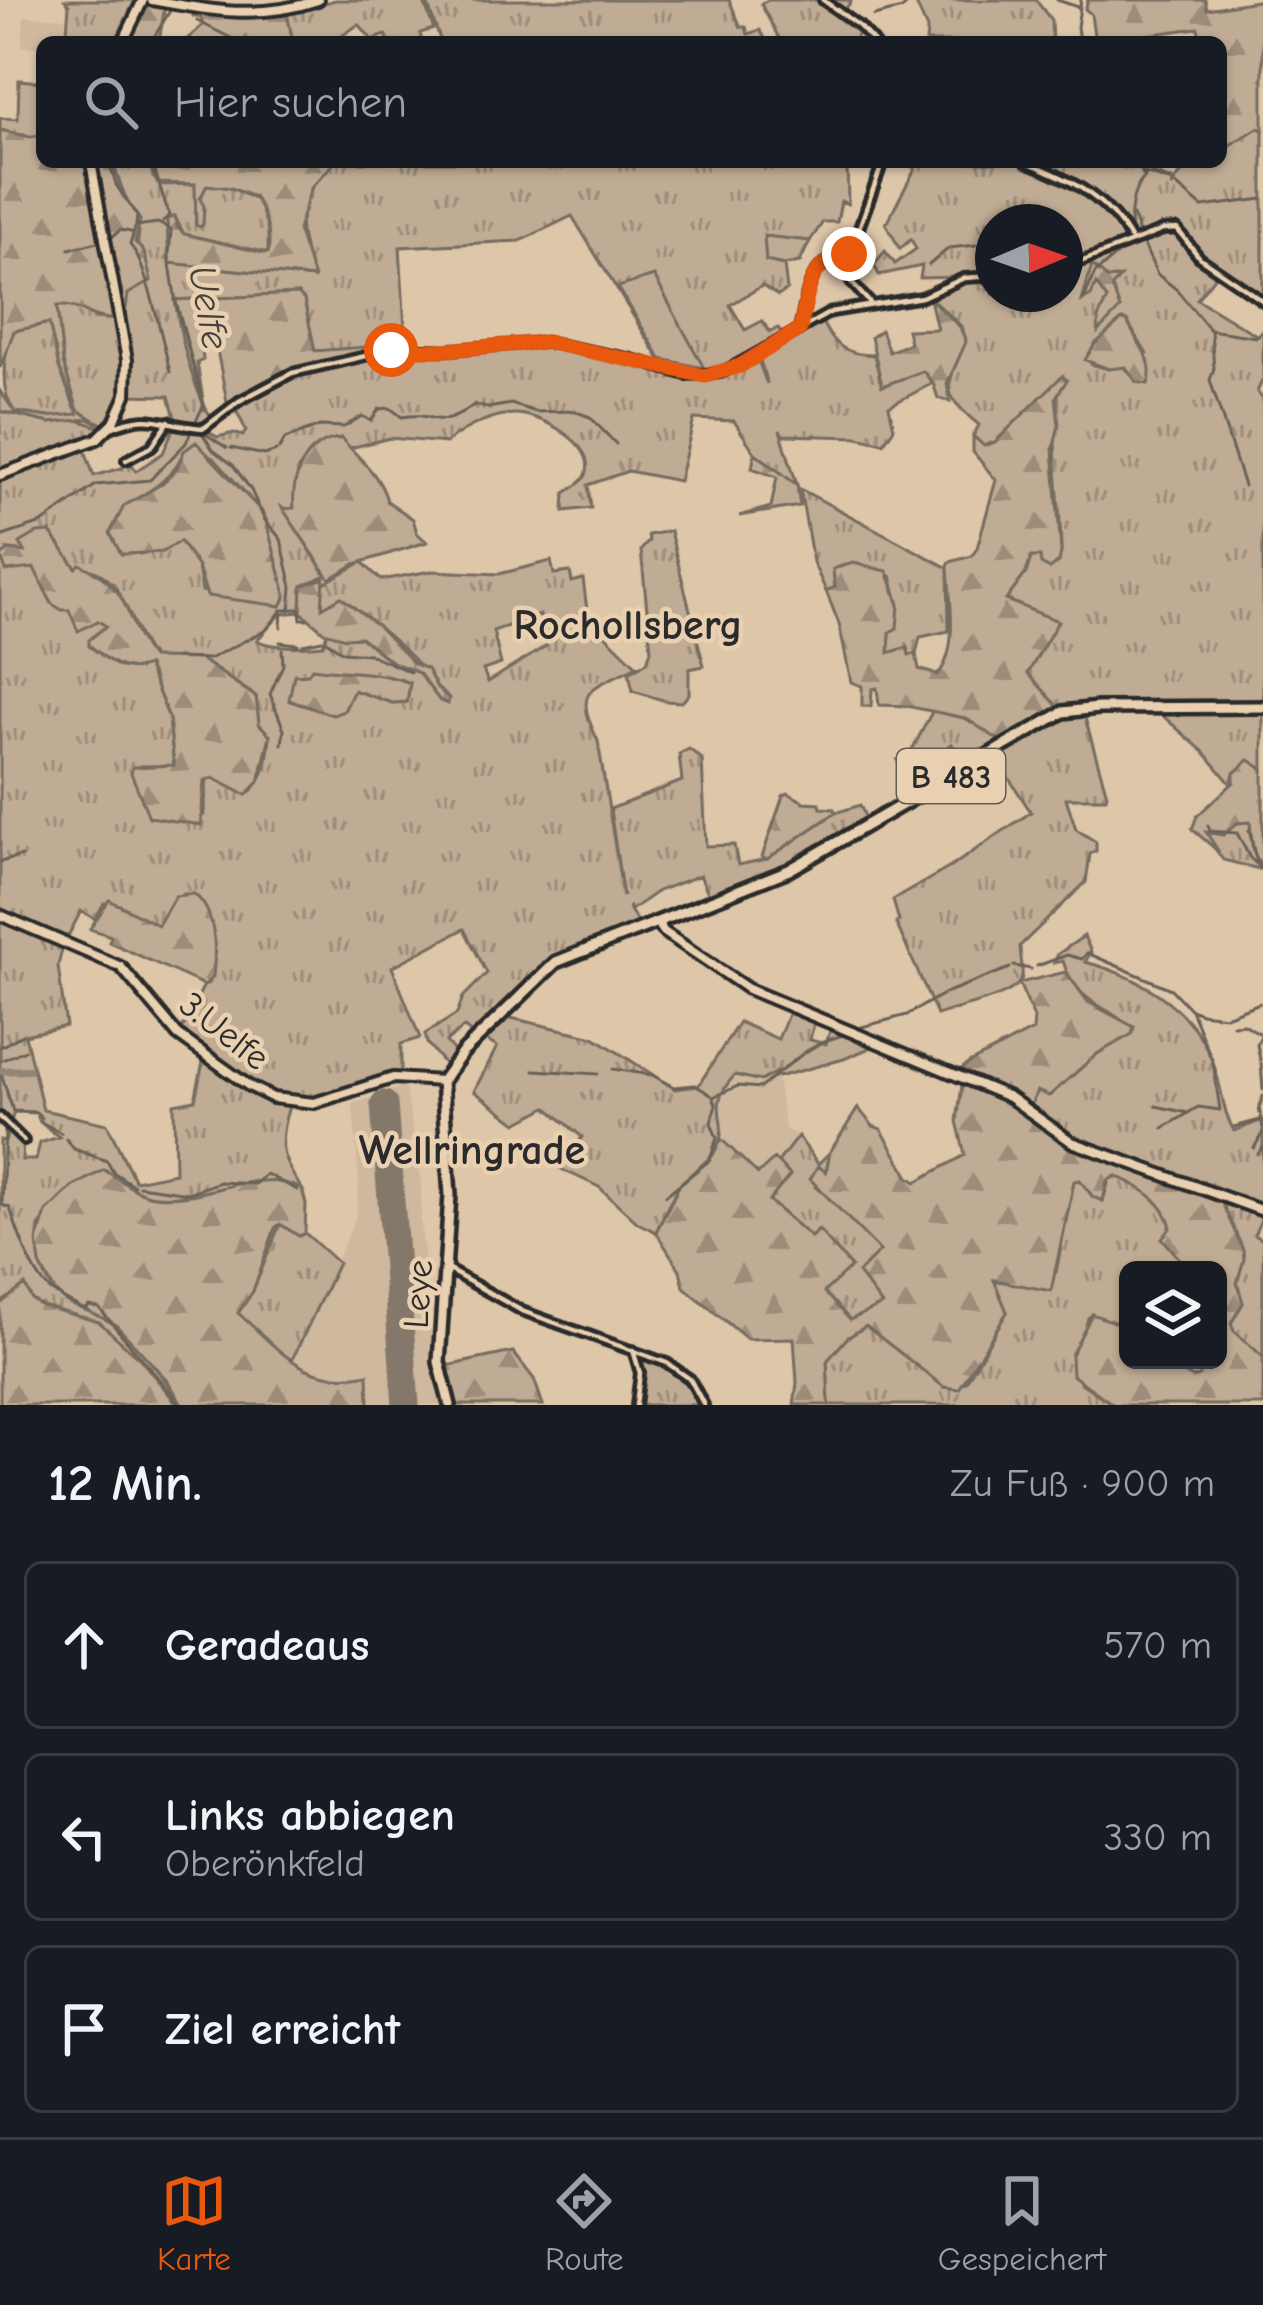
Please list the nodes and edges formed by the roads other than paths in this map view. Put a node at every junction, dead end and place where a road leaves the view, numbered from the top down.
1 (148, 0) edge
2 (318, 0) edge
3 (823, 0) edge
4 (127, 36) edge
5 (868, 36) edge
6 (92, 168) edge
7 (881, 168) edge
8 (1041, 168) edge
9 (1132, 242) junction
10 (847, 256) junction
11 (1083, 261) edge
12 (975, 277) edge
13 (1263, 301) edge
14 (870, 303) junction
15 (800, 329) junction
16 (169, 421) junction
17 (108, 429) junction
18 (126, 460) dead end
19 (0, 476) edge
20 (1263, 707) edge
21 (0, 915) edge
22 (657, 922) junction
23 (442, 1081) junction
24 (0, 1117) edge
25 (24, 1141) dead end
26 (1263, 1211) edge
27 (445, 1268) junction
28 (633, 1350) junction
29 (450, 1405) edge
30 (636, 1405) edge
31 (704, 1405) edge

1 - 2 street
1 - 4 street
3 - 5 street
6 - 17 street
7 - 10 street
8 - 9 street
9 - 11 street
9 - 13 street
10 - 14 street
10 - 15 street
12 - 14 street
14 - 15 street
15 - 16 street
16 - 17 street
16 - 18 street
17 - 19 street
20 - 22 main road, B 483
21 - 23 street, 3.Uelfe
22 - 23 main road, B 483
22 - 26 street
23 - 27 main road, Leye
24 - 25 street
27 - 28 street
27 - 29 main road, Leye
28 - 30 street
28 - 31 street

